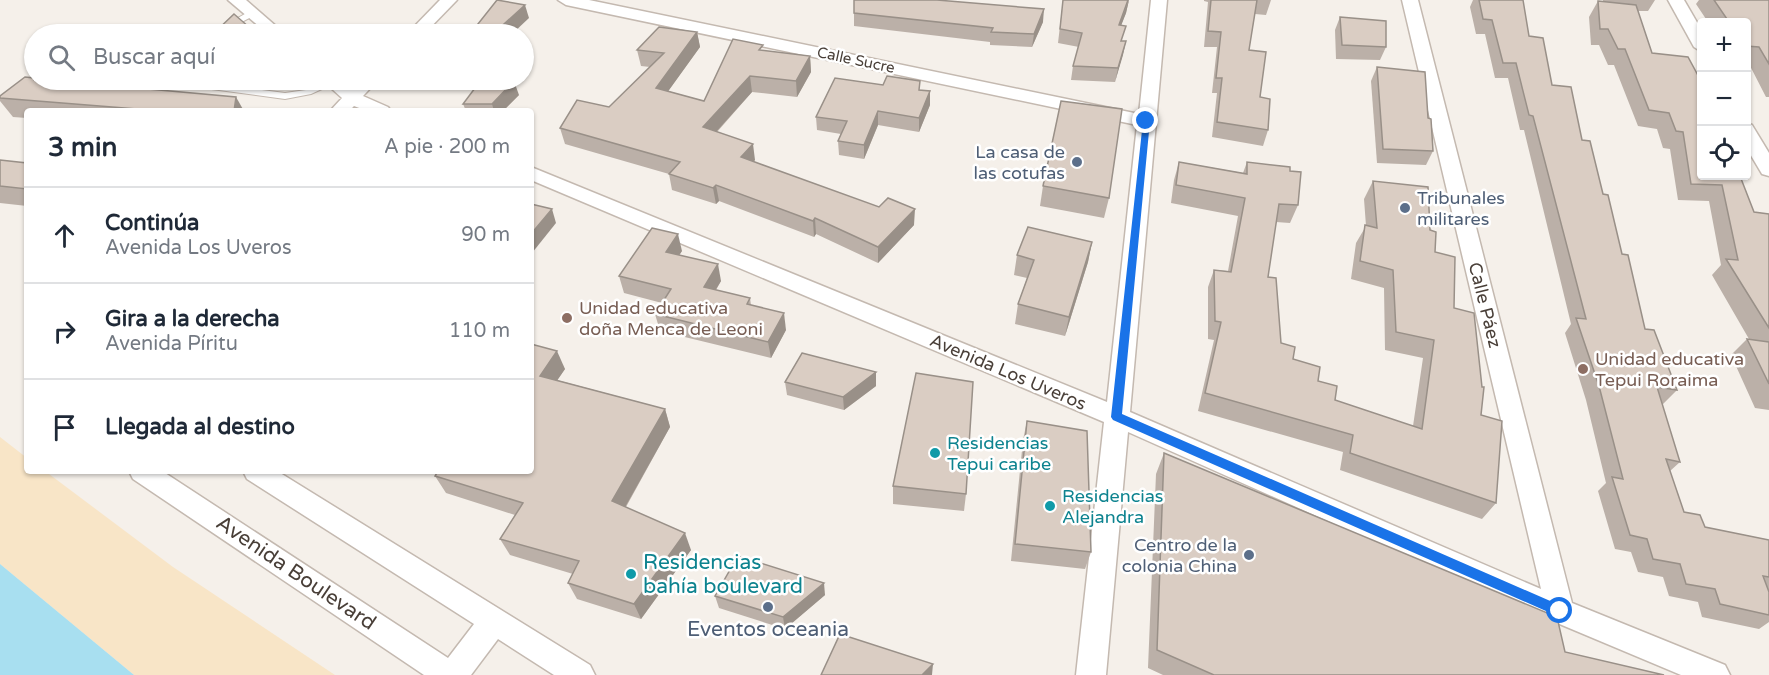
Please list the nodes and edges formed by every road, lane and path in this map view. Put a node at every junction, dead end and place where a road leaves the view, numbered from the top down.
1 (236, 0) edge
2 (449, 0) edge
3 (566, 0) edge
4 (1159, 0) edge
5 (1410, 0) edge
6 (1676, 0) edge
7 (252, 13) junction
8 (232, 24) edge
9 (265, 24) edge
10 (425, 24) edge
11 (1697, 39) edge
12 (241, 90) edge
13 (312, 90) edge
14 (336, 90) edge
15 (360, 90) edge
16 (345, 105) edge
17 (364, 108) edge
18 (1146, 121) junction
19 (1751, 138) edge
20 (1769, 170) edge
21 (534, 174) edge
22 (1117, 417) junction
23 (147, 474) edge
24 (261, 474) edge
25 (1560, 611) junction
26 (494, 621) junction
27 (451, 675) edge
28 (580, 675) edge
29 (1090, 675) edge
30 (1715, 675) edge

1 - 7 street
2 - 10 street
3 - 18 street, Calle Sucre
4 - 18 street
5 - 25 street, Calle Páez
6 - 11 street
7 - 8 lane
7 - 9 street
12 - 13 lane
14 - 16 street
15 - 16 street
16 - 17 street
18 - 22 street
19 - 20 street
21 - 22 street, Avenida Los Uveros
22 - 25 street, Avenida Los Uveros
22 - 29 street
23 - 27 street, Avenida Boulevard
24 - 26 street
25 - 30 street, Avenida Los Uveros
26 - 27 street
26 - 28 street

